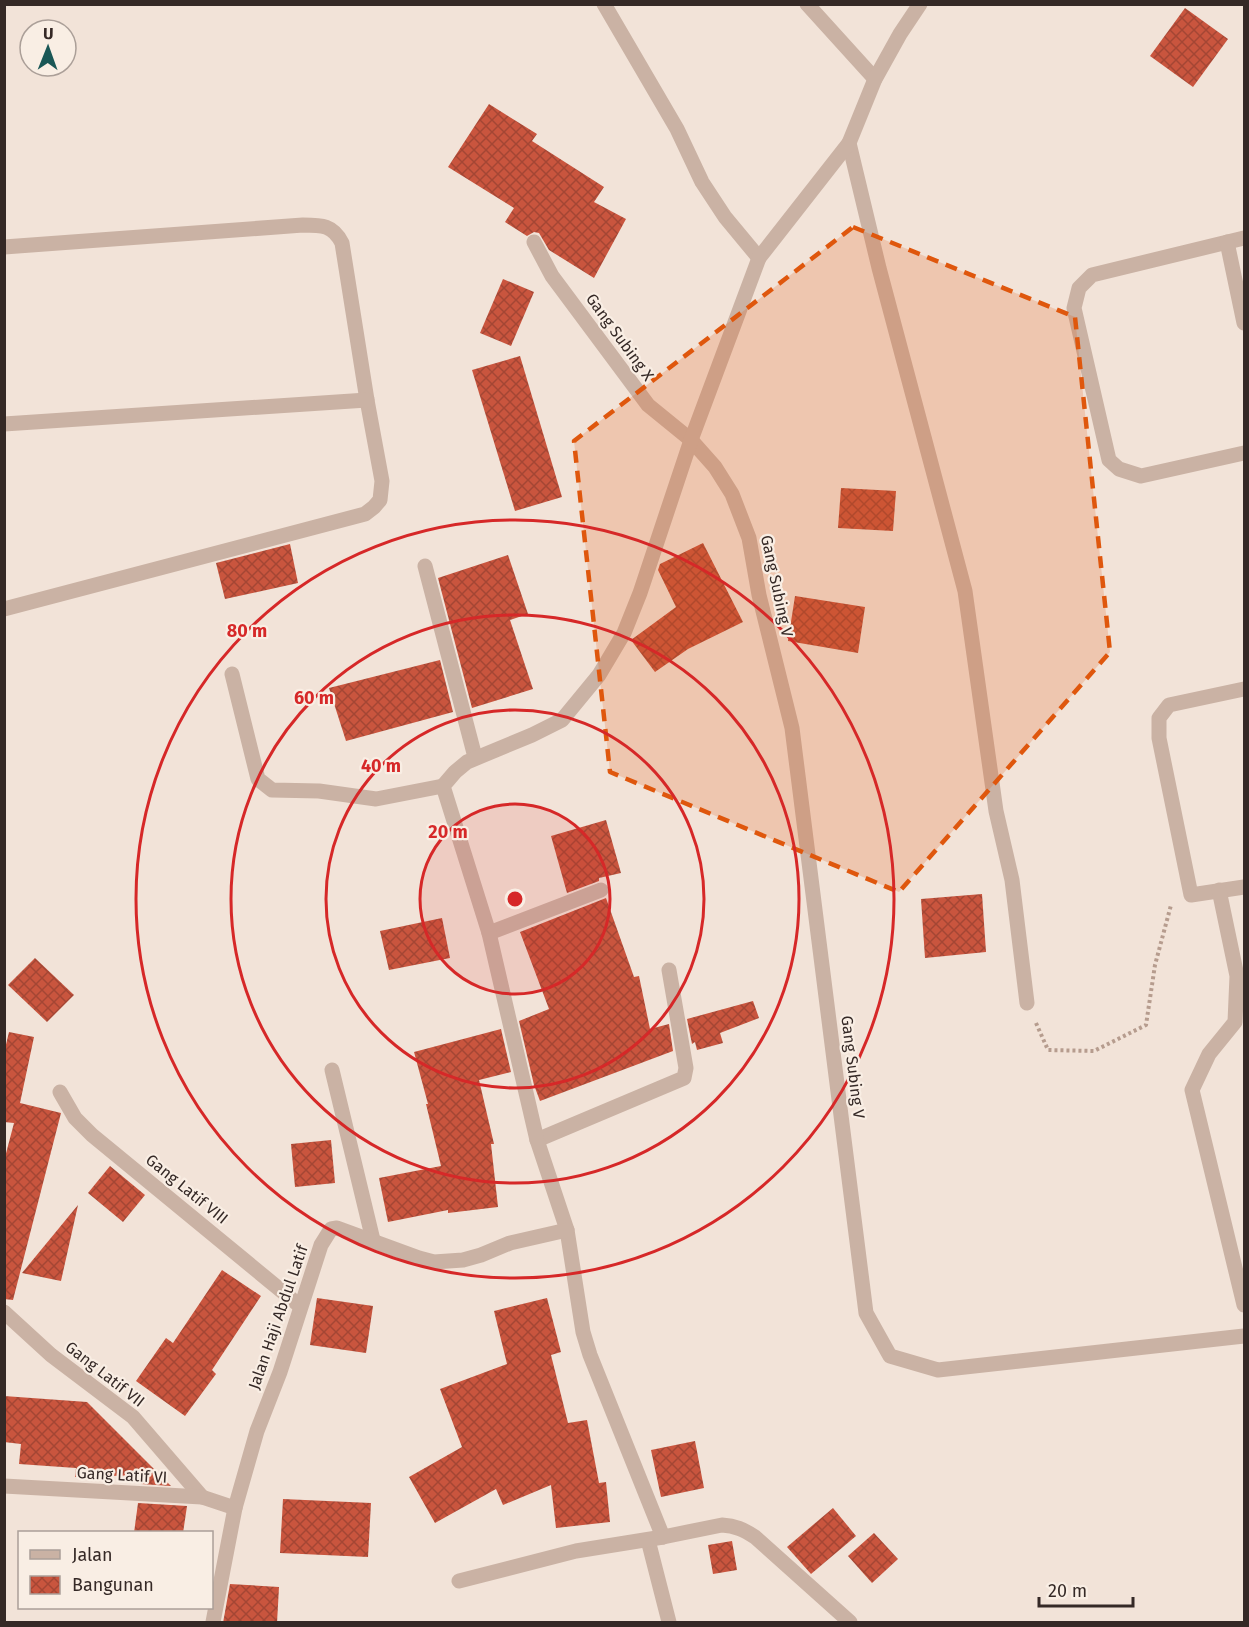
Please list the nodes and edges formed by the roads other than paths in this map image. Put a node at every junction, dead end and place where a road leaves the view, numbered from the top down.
1 (604, 4) edge
2 (807, 4) edge
3 (920, 4) edge
4 (875, 79) junction
5 (849, 143) junction
6 (1245, 238) edge
7 (534, 242) dead end
8 (1227, 242) junction
9 (4, 247) edge
10 (759, 258) junction
11 (1245, 323) edge
12 (367, 400) junction
13 (4, 424) edge
14 (691, 440) junction
15 (1245, 453) edge
16 (425, 566) dead end
17 (4, 609) edge
18 (232, 674) dead end
19 (1245, 689) edge
20 (475, 758) junction
21 (443, 786) junction
22 (1245, 886) edge
23 (600, 890) dead end
24 (1219, 890) junction
25 (489, 933) junction
26 (669, 970) dead end
27 (1027, 1003) road end
28 (332, 1070) dead end
29 (60, 1092) dead end
30 (537, 1140) junction
31 (567, 1230) junction
32 (373, 1240) junction
33 (1245, 1305) edge
34 (300, 1306) junction
35 (4, 1312) edge
36 (1245, 1336) edge
37 (4, 1486) edge
38 (201, 1497) junction
39 (235, 1508) junction
40 (656, 1539) junction
41 (459, 1581) dead end
42 (213, 1623) edge
43 (669, 1623) edge
44 (850, 1623) edge

1 - 10 street
2 - 4 street
3 - 4 street
4 - 5 street
5 - 10 street
5 - 27 street
6 - 8 street
7 - 14 street, Gang Subing X
8 - 11 street
8 - 15 street
9 - 12 street
10 - 14 street
12 - 13 street
12 - 17 street
14 - 20 street
14 - 36 street, Gang Subing V
16 - 20 street
18 - 21 street
19 - 24 street
20 - 21 street
21 - 25 street
22 - 24 street
23 - 25 street
24 - 33 street
25 - 30 street
26 - 30 street
28 - 32 street
29 - 34 street, Gang Latif VIII
30 - 31 street
31 - 32 street, Jalan Haji Abdul Latif
31 - 40 street
32 - 34 street, Jalan Haji Abdul Latif
34 - 39 street, Jalan Haji Abdul Latif
35 - 38 street, Gang Latif VII
37 - 38 street, Gang Latif VI
38 - 39 street, Gang Latif VI
39 - 42 street, Jalan Haji Abdul Latif
40 - 41 street
40 - 43 street
40 - 44 street

